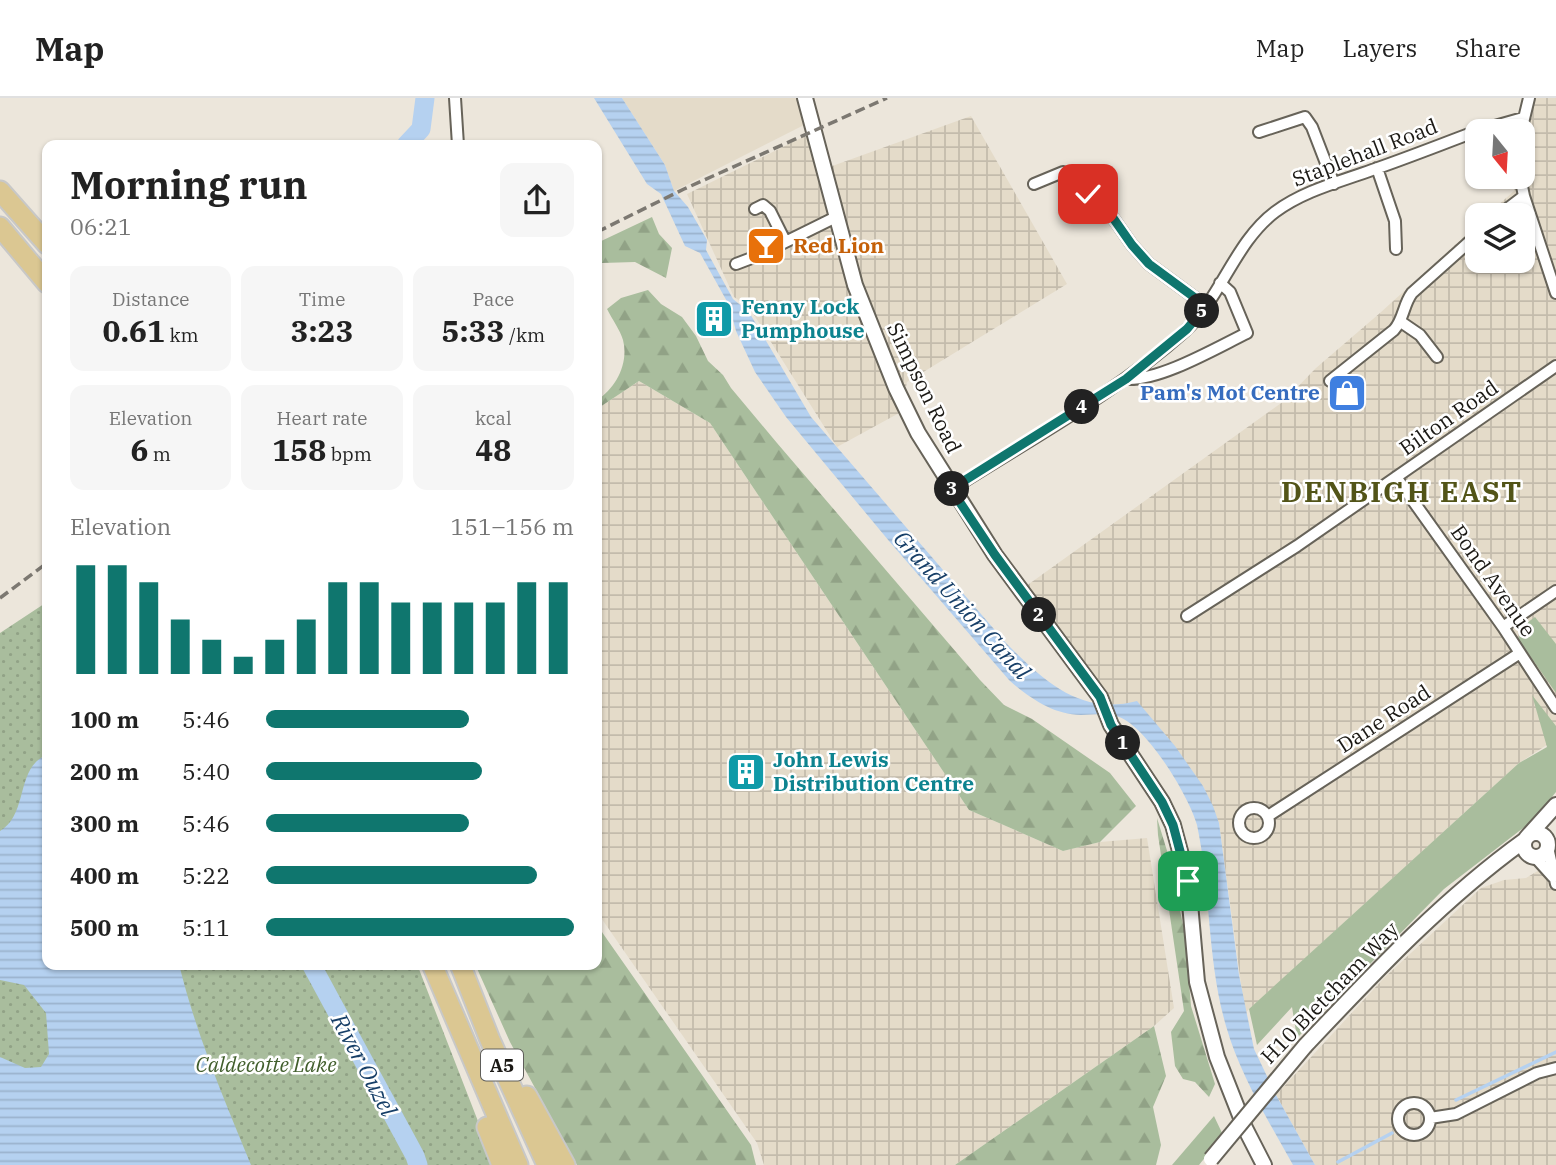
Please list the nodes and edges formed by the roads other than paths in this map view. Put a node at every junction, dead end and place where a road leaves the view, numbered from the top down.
1 (455, 98) edge
2 (805, 98) edge
3 (1529, 98) edge
4 (1523, 118) joint
5 (1519, 119) edge
6 (1259, 132) dead end
7 (1465, 135) edge
8 (458, 140) edge
9 (1377, 168) junction
10 (1034, 184) dead end
11 (1334, 184) junction
12 (1523, 189) edge
13 (0, 191) edge
14 (1524, 196) junction
15 (1512, 203) edge
16 (755, 209) dead end
17 (836, 217) junction
18 (0, 227) edge
19 (42, 238) edge
20 (785, 241) junction
21 (1465, 246) edge
22 (1396, 249) dead end
23 (736, 264) dead end
24 (42, 277) edge
25 (1220, 283) junction
26 (1556, 293) edge
27 (1206, 306) junction
28 (1401, 322) junction
29 (1437, 357) dead end
30 (1556, 366) edge
31 (1126, 379) junction
32 (1330, 381) dead end
33 (1396, 477) junction
34 (951, 489) junction
35 (1556, 591) edge
36 (1188, 617) dead end
37 (1503, 627) junction
38 (1520, 653) junction
39 (1556, 708) edge
40 (1556, 805) edge
41 (1268, 816) dead end
42 (1556, 828) edge
43 (1547, 844) junction
44 (1529, 846) junction
45 (1554, 881) edge
46 (462, 970) edge
47 (436, 973) edge
48 (490, 1040) junction
49 (1556, 1068) edge
50 (1430, 1118) dead end
51 (1208, 1162) edge
52 (502, 1165) edge
53 (518, 1165) edge
54 (547, 1165) edge
55 (565, 1165) edge
56 (1264, 1165) edge

1 - 8 street
2 - 17 street, Simpson Road
3 - 4 street
4 - 5 street, Staplehall Road
6 - 11 street
7 - 9 street, Staplehall Road
9 - 11 street, Staplehall Road
9 - 22 street
10 - 27 street
11 - 25 street, Staplehall Road
12 - 14 street
13 - 19 highway
14 - 15 street
14 - 26 street
16 - 20 street
17 - 20 street
17 - 34 street, Simpson Road
18 - 24 highway
20 - 23 street
21 - 28 street
25 - 27 street, Staplehall Road
25 - 31 street, Staplehall Road
27 - 31 street, Staplehall Road
28 - 29 street
28 - 32 street
30 - 33 street, Bilton Road
31 - 34 street, Staplehall Road
33 - 36 street, Bilton Road
33 - 37 street, Bond Avenue
34 - 56 street, Simpson Road
35 - 37 street
37 - 38 street, Bond Avenue
38 - 39 street, Bond Avenue
38 - 41 street, Dane Road
40 - 44 street
42 - 43 street
43 - 44 street
43 - 44 street
43 - 45 street
44 - 45 street
44 - 51 street, H10 Bletcham Way, bridge
46 - 48 highway, A5
47 - 52 highway
47 - 53 highway, A5
48 - 54 highway, A5
48 - 55 highway
49 - 50 street

